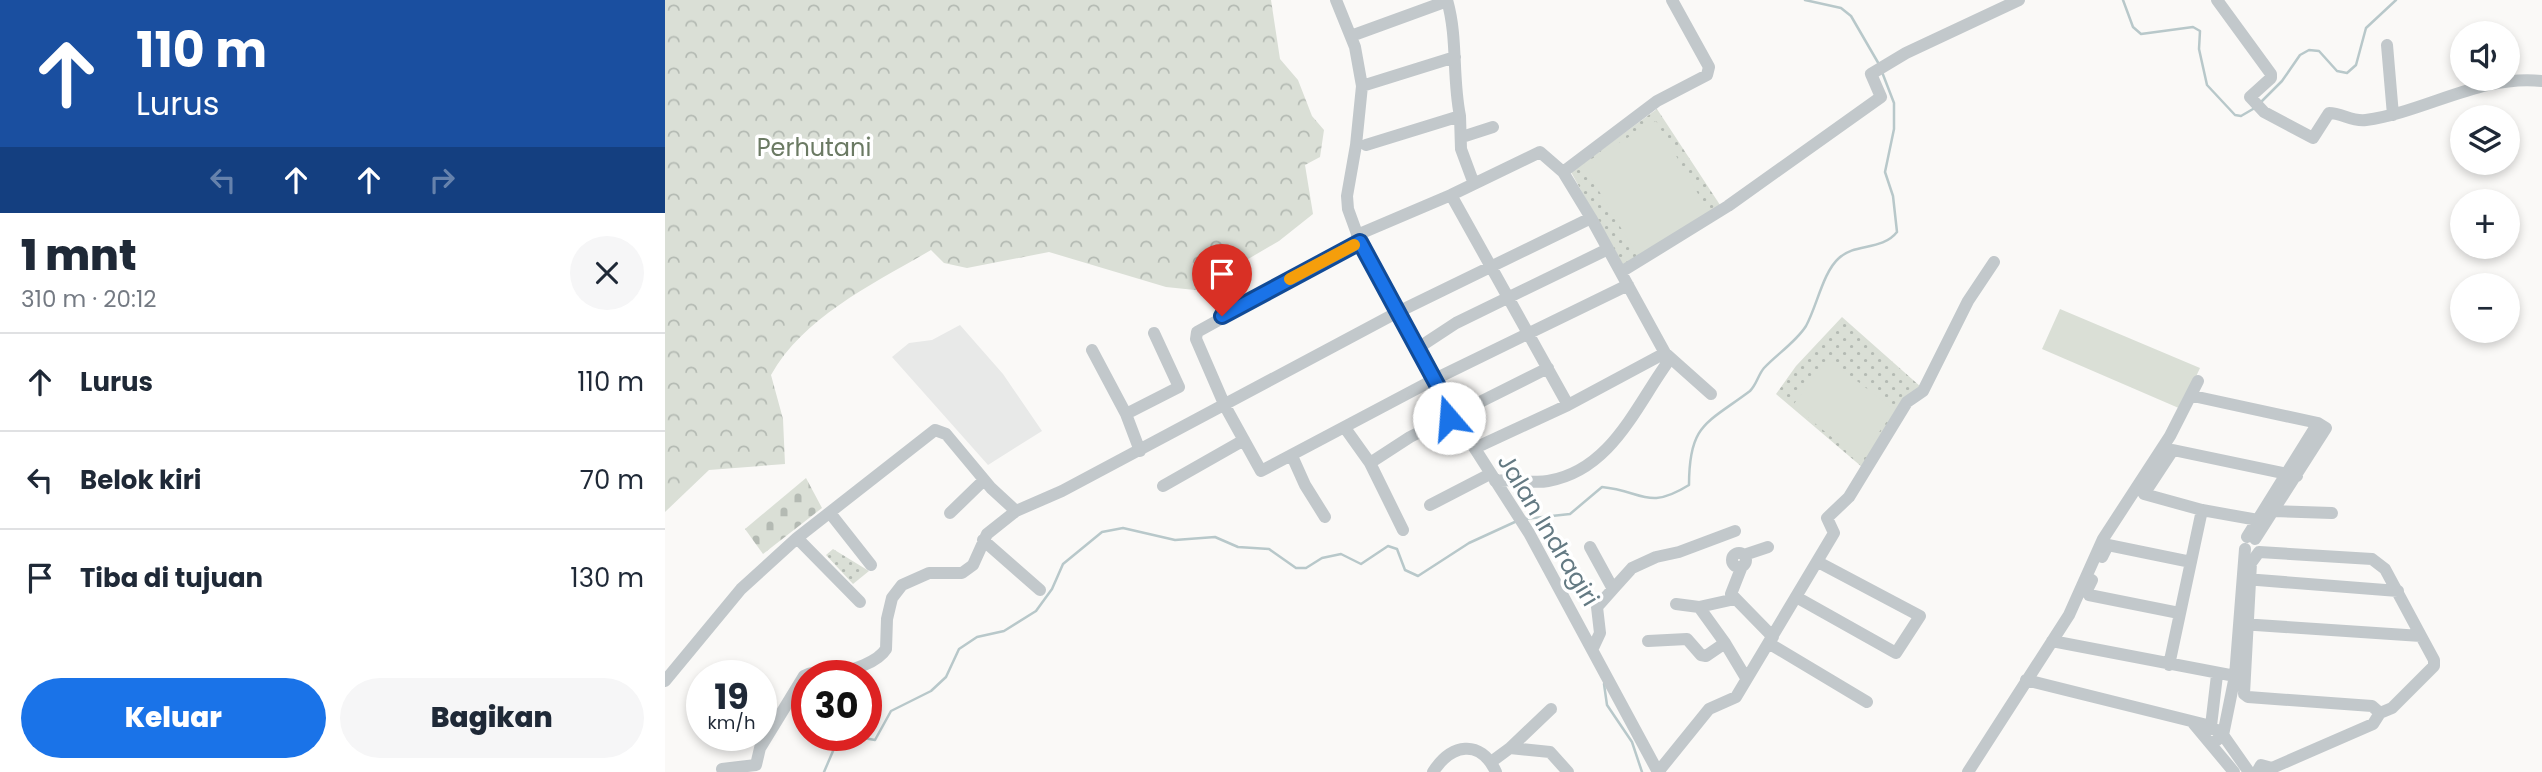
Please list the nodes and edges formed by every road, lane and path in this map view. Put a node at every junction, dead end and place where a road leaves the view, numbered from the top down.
1 (1336, 0) edge
2 (1447, 0) edge
3 (1672, 0) edge
4 (2019, 0) edge
5 (2217, 0) edge
6 (1351, 36) junction
7 (2387, 45) dead end
8 (1455, 57) junction
9 (2542, 81) edge
10 (1362, 86) junction
11 (2393, 115) junction
12 (1460, 116) junction
13 (1493, 127) dead end
14 (1462, 138) junction
15 (1366, 145) dead end
16 (1563, 172) junction
17 (1474, 184) junction
18 (1451, 195) junction
19 (1591, 218) junction
20 (1359, 238) junction
21 (1608, 249) junction
22 (1994, 262) dead end
23 (1491, 269) junction
24 (1621, 272) junction
25 (1628, 285) junction
26 (1508, 297) junction
27 (1398, 312) junction
28 (1154, 333) dead end
29 (1530, 335) junction
30 (1419, 348) junction
31 (1092, 351) dead end
32 (1667, 356) junction
33 (1548, 368) junction
34 (1435, 379) junction
35 (2198, 381) dead end
36 (1711, 394) dead end
37 (2193, 396) junction
38 (1568, 405) junction
39 (1225, 406) junction
40 (1126, 414) junction
41 (1454, 416) junction
42 (1345, 428) junction
43 (1244, 440) junction
44 (1475, 448) junction
45 (1140, 451) junction
46 (1292, 457) junction
47 (1370, 463) junction
48 (2291, 474) junction
49 (1493, 478) junction
50 (984, 480) junction
51 (1163, 486) dead end
52 (1430, 505) dead end
53 (2202, 510) junction
54 (1016, 511) junction
55 (2274, 511) junction
56 (830, 513) junction
57 (950, 513) dead end
58 (2332, 513) dead end
59 (1325, 516) dead end
60 (2258, 520) junction
61 (1403, 530) dead end
62 (1735, 531) dead end
63 (797, 538) junction
64 (983, 540) junction
65 (2253, 545) junction
66 (1590, 547) dead end
67 (1768, 547) dead end
68 (1818, 562) junction
69 (2191, 562) junction
70 (871, 565) dead end
71 (2246, 579) junction
72 (1613, 589) junction
73 (1040, 590) dead end
74 (2398, 591) junction
75 (1798, 598) junction
76 (1735, 599) junction
77 (860, 602) dead end
78 (1676, 604) dead end
79 (1699, 607) junction
80 (2179, 613) junction
81 (2243, 624) junction
82 (2421, 636) junction
83 (1772, 640) junction
84 (1648, 641) dead end
85 (2052, 641) junction
86 (1725, 643) junction
87 (1593, 648) junction
88 (2169, 665) junction
89 (2211, 673) junction
90 (2235, 676) junction
91 (1747, 678) junction
92 (2026, 680) junction
93 (665, 681) edge
94 (2234, 695) junction
95 (2248, 697) junction
96 (1867, 702) dead end
97 (1551, 709) dead end
98 (2379, 713) junction
99 (2209, 735) junction
100 (2223, 735) junction
101 (1510, 748) junction
102 (1494, 767) edge
103 (722, 769) dead end
104 (2273, 770) edge
105 (2254, 771) edge
106 (1433, 772) edge
107 (1568, 772) edge
108 (1658, 772) edge
109 (1968, 772) edge
110 (2234, 772) edge

1 - 6 street, Jalan Indragiri
2 - 6 street
2 - 8 street
3 - 16 street
4 - 24 street
5 - 11 street
6 - 10 street, Jalan Indragiri
7 - 11 street
8 - 10 street
8 - 12 street
9 - 11 street
10 - 20 street, Jalan Indragiri
12 - 14 street
12 - 15 street
13 - 14 street
14 - 17 street
16 - 17 street
16 - 19 street
17 - 18 street
18 - 20 street
18 - 23 street
19 - 21 street
19 - 23 street
20 - 27 street, Jalan Indragiri
20 - 39 street
21 - 24 street
21 - 26 street
22 - 68 street
23 - 26 street
23 - 27 street
24 - 25 street
25 - 29 street
25 - 32 street
26 - 29 street
26 - 30 street
27 - 30 street, Jalan Indragiri
27 - 39 street
28 - 40 street
29 - 33 street
29 - 34 street
30 - 34 street, Jalan Indragiri
31 - 40 street
32 - 36 street
32 - 38 street
32 - 49 street
33 - 38 street
33 - 41 street
34 - 41 street, Jalan Indragiri
34 - 42 street
35 - 37 street
37 - 48 street
37 - 85 street
38 - 44 street
39 - 43 street
39 - 45 street
40 - 45 street
41 - 44 street, Jalan Indragiri
41 - 47 street
42 - 46 street
42 - 47 street
43 - 46 street
43 - 51 street
44 - 49 street, Jalan Indragiri
45 - 54 street
46 - 59 street
47 - 61 street
48 - 53 street
48 - 55 street
48 - 60 street
49 - 52 street
49 - 87 street, Jalan Indragiri
50 - 54 street
50 - 56 street
50 - 57 street
53 - 60 street
53 - 69 street
54 - 64 street
55 - 58 street
55 - 65 street
56 - 63 street
56 - 70 street
60 - 65 street
62 - 72 street
63 - 77 street
63 - 93 street
64 - 73 street
64 - 103 street
65 - 71 street
65 - 74 street
66 - 72 street
67 - 76 street
68 - 75 street
68 - 75 street
69 - 80 street
69 - 80 street
71 - 74 street
71 - 81 street
72 - 87 street
74 - 82 street
75 - 83 street
76 - 79 street
76 - 83 street
78 - 79 street
79 - 86 street
80 - 88 street
81 - 82 street
81 - 90 street
81 - 95 street
82 - 98 street
83 - 91 street
83 - 96 street
84 - 86 street
85 - 88 street
85 - 92 street
86 - 91 street
87 - 108 street, Jalan Indragiri
88 - 89 street
89 - 90 street
89 - 99 street
90 - 94 street
91 - 108 street
92 - 99 street
92 - 109 street
94 - 95 street
94 - 100 street
95 - 98 street
97 - 101 street
98 - 104 street
99 - 100 street
99 - 110 street
100 - 105 street
101 - 102 street
101 - 107 street
102 - 106 street
104 - 105 street

